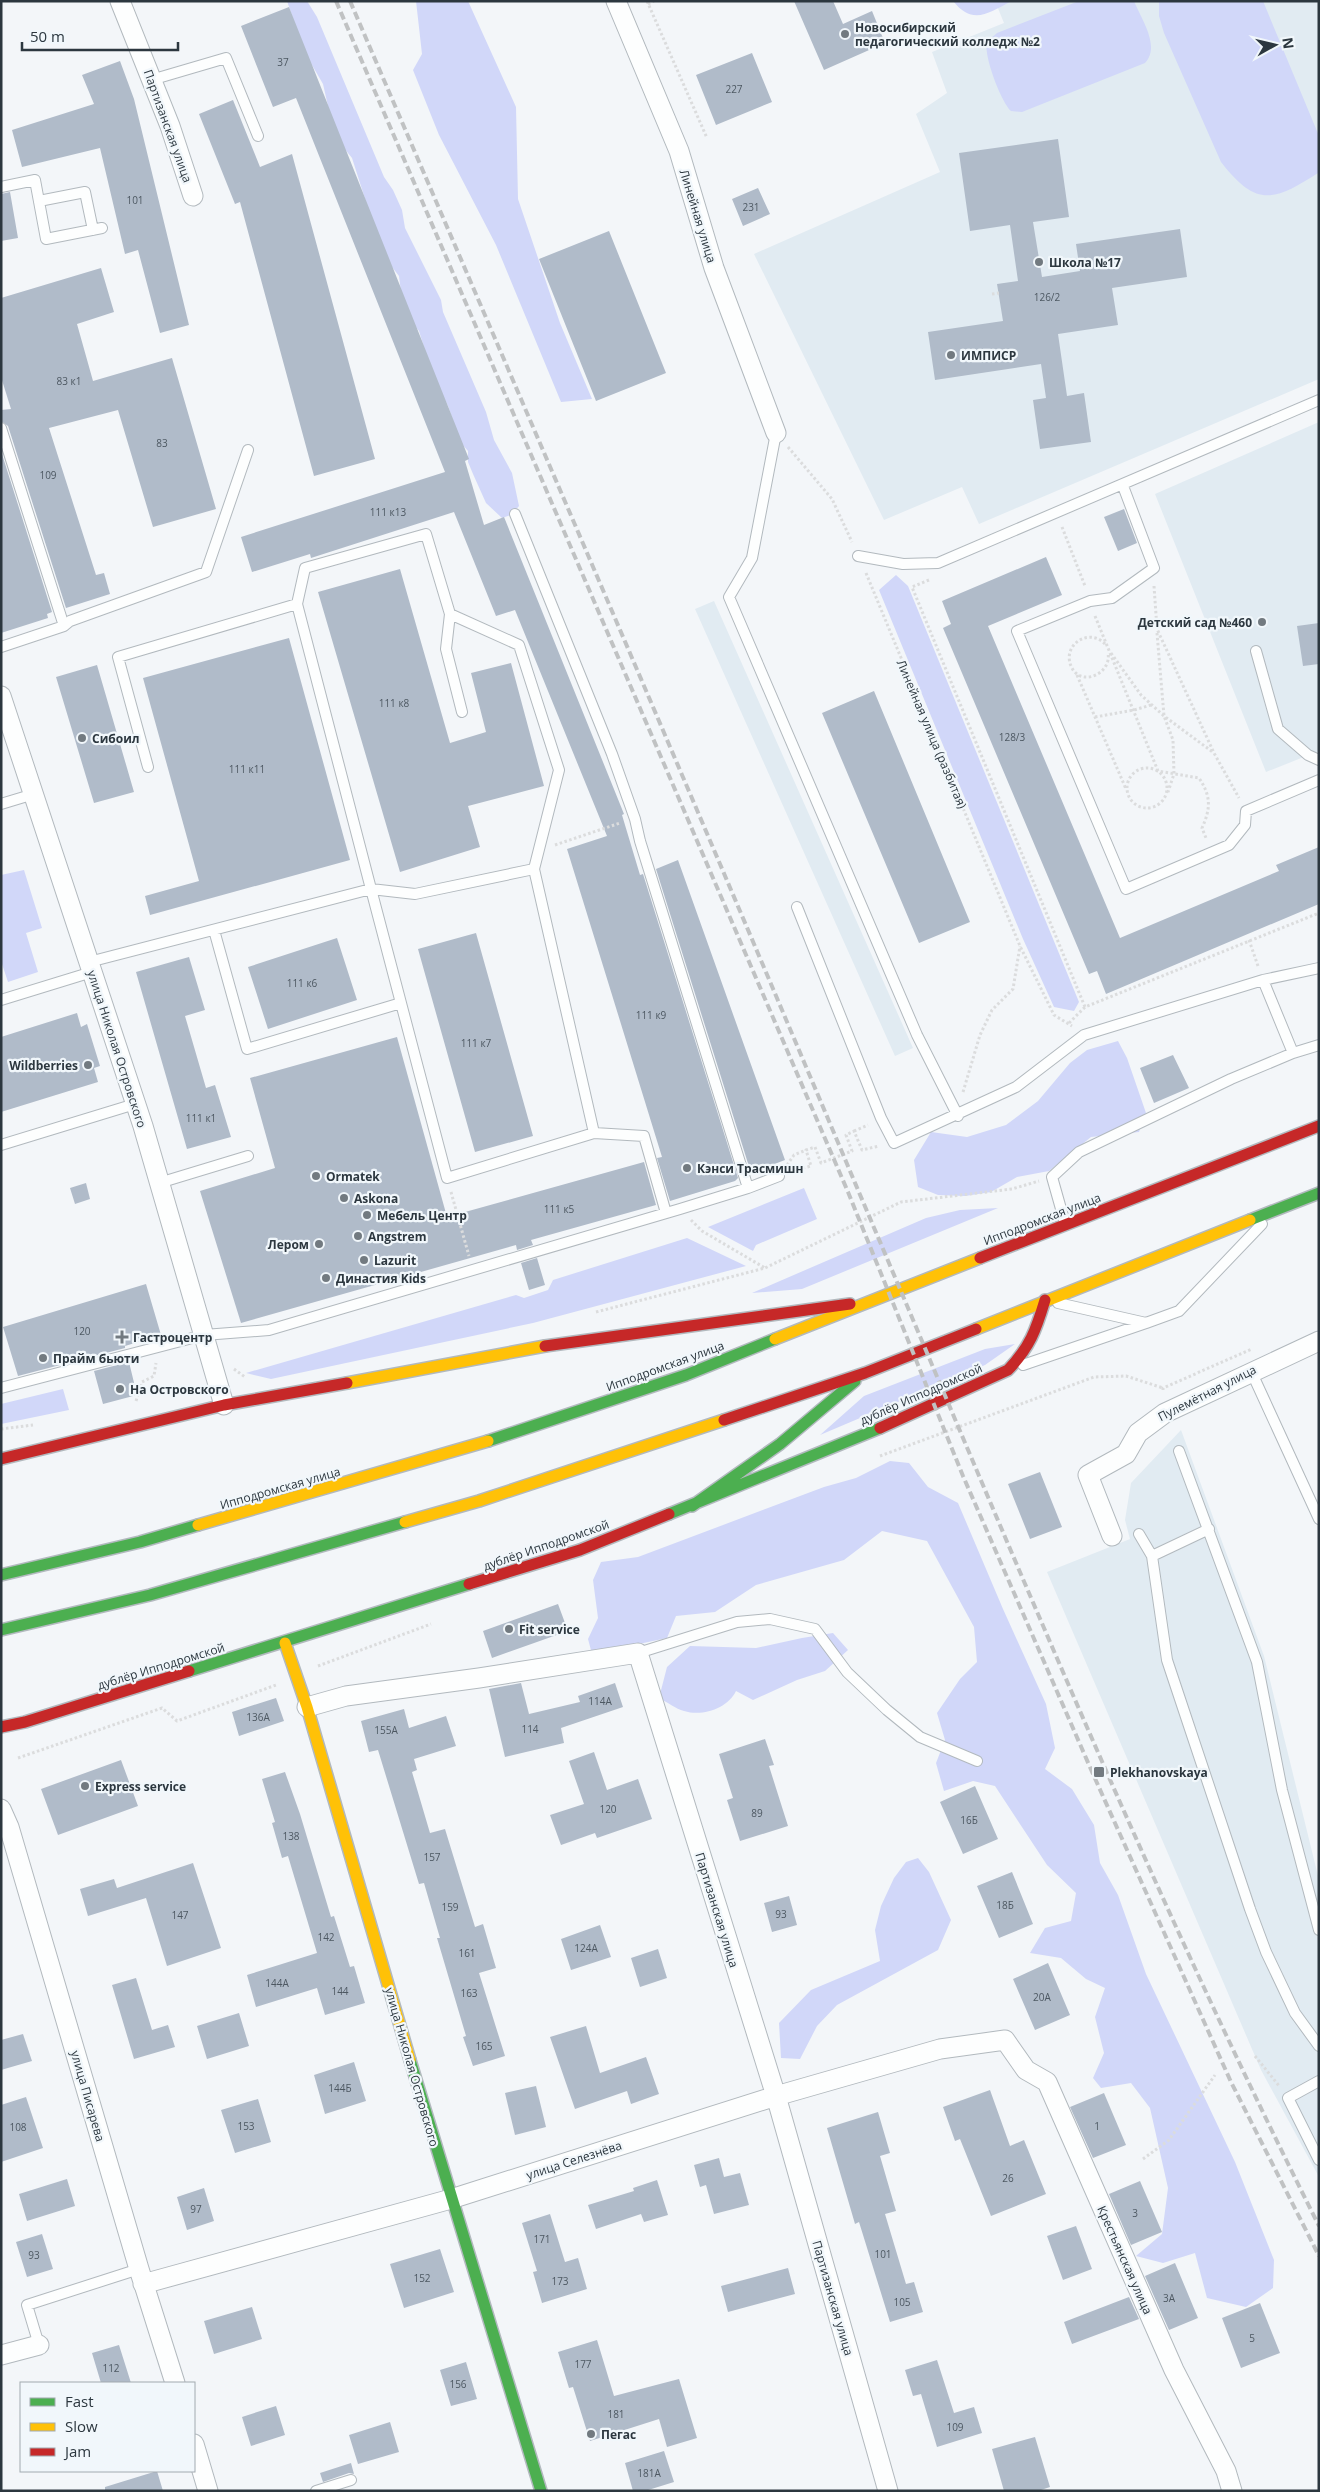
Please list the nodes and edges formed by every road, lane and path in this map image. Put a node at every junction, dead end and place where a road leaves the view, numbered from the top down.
1 (120, 1) edge
2 (616, 1) edge
3 (654, 1) edge
4 (648, 3) edge
5 (152, 80) junction
6 (258, 136) dead end
7 (707, 138) dead end
8 (1, 187) edge
9 (193, 196) dead end
10 (39, 201) junction
11 (999, 293) dead end
12 (992, 294) dead end
13 (1319, 400) edge
14 (1, 428) edge
15 (776, 433) junction
16 (248, 450) dead end
17 (1123, 486) junction
18 (1057, 512) junction
19 (515, 514) dead end
20 (858, 556) junction
21 (1154, 568) junction
22 (930, 579) dead end
23 (1090, 602) junction
24 (297, 604) junction
25 (450, 614) junction
26 (64, 626) junction
27 (1157, 630) junction
28 (1, 647) edge
29 (1107, 647) junction
30 (1256, 650) dead end
31 (1077, 675) junction
32 (1, 696) edge
33 (1152, 705) junction
34 (1134, 710) junction
35 (462, 712) dead end
36 (1095, 716) junction
37 (1164, 716) junction
38 (1214, 753) junction
39 (1319, 760) edge
40 (148, 767) dead end
41 (1158, 771) junction
42 (1174, 774) junction
43 (1319, 780) edge
44 (1126, 788) junction
45 (1168, 792) junction
46 (34, 794) junction
47 (1, 804) edge
48 (1246, 811) junction
49 (635, 820) junction
50 (540, 850) junction
51 (1212, 853) junction
52 (534, 869) junction
53 (371, 889) junction
54 (797, 907) dead end
55 (1319, 913) edge
56 (214, 930) junction
57 (1249, 940) junction
58 (1020, 946) junction
59 (91, 967) junction
60 (1319, 968) edge
61 (1263, 980) junction
62 (1, 1000) edge
63 (401, 1003) junction
64 (1085, 1007) junction
65 (1069, 1023) junction
66 (1084, 1035) junction
67 (1319, 1045) edge
68 (1293, 1053) junction
69 (135, 1104) junction
70 (958, 1116) junction
71 (870, 1124) dead end
72 (1319, 1126) edge
73 (854, 1131) junction
74 (594, 1133) junction
75 (894, 1143) junction
76 (1, 1145) edge
77 (806, 1150) junction
78 (248, 1156) dead end
79 (779, 1176) junction
80 (1052, 1177) junction
81 (447, 1178) junction
82 (160, 1183) junction
83 (748, 1188) junction
84 (1319, 1193) edge
85 (1275, 1211) junction
86 (666, 1213) junction
87 (1065, 1224) junction
88 (702, 1232) dead end
89 (765, 1268) junction
90 (471, 1272) junction
91 (1045, 1300) junction
92 (866, 1302) junction
93 (591, 1313) dead end
94 (1146, 1323) junction
95 (204, 1335) junction
96 (1319, 1341) edge
97 (160, 1346) junction
98 (228, 1366) dead end
99 (1008, 1370) junction
100 (1251, 1371) junction
101 (865, 1373) junction
102 (1126, 1376) dead end
103 (252, 1381) dead end
104 (1, 1388) edge
105 (1163, 1388) dead end
106 (128, 1403) dead end
107 (224, 1405) junction
108 (41, 1423) dead end
109 (1, 1429) edge
110 (1179, 1451) dead end
111 (1, 1459) edge
112 (692, 1506) junction
113 (1319, 1520) edge
114 (1209, 1529) junction
115 (1139, 1534) dead end
116 (1112, 1536) dead end
117 (1152, 1556) junction
118 (1, 1576) edge
119 (1, 1630) edge
120 (285, 1642) junction
121 (361, 1650) dead end
122 (638, 1653) junction
123 (296, 1677) junction
124 (307, 1707) junction
125 (1, 1727) edge
126 (18, 1758) dead end
127 (977, 1761) dead end
128 (1, 1809) edge
129 (1319, 1930) edge
130 (1005, 2040) joint
131 (1319, 2046) edge
132 (1255, 2056) dead end
133 (1215, 2075) dead end
134 (1319, 2081) edge
135 (776, 2096) junction
136 (1288, 2098) junction
137 (1143, 2159) dead end
138 (1319, 2160) edge
139 (451, 2199) junction
140 (141, 2277) junction
141 (39, 2345) joint
142 (1, 2356) edge
143 (175, 2382) edge
144 (195, 2447) edge
145 (351, 2480) dead end
146 (208, 2491) edge
147 (316, 2491) edge
148 (541, 2491) edge
149 (888, 2491) edge
150 (1232, 2491) edge

1 - 5 street, Партизанская улица
2 - 15 street, Линейная улица
3 - 4 path
4 - 7 path
5 - 6 lane
5 - 9 street, Партизанская улица
8 - 10 lane
10 - 10 lane
11 - 12 path
13 - 17 lane
14 - 26 lane
15 - 20 path, Линейная улица (разбитая)
15 - 70 lane
16 - 26 lane
17 - 18 lane
17 - 21 lane
18 - 20 lane
18 - 23 path
19 - 49 lane
20 - 58 path, Линейная улица (разбитая)
21 - 23 lane
21 - 27 path
22 - 64 path
23 - 29 path
23 - 51 lane
24 - 25 lane
24 - 40 lane
24 - 53 lane
25 - 35 lane
25 - 50 lane
26 - 28 lane
27 - 37 path
27 - 38 path
29 - 31 path
29 - 31 path
29 - 33 path
29 - 34 path
30 - 39 lane
31 - 36 path
32 - 46 street, улица Николая Островского
33 - 34 path
33 - 37 path
34 - 36 path
34 - 41 path
36 - 44 path
37 - 38 path
37 - 42 path
38 - 48 path
41 - 42 path
41 - 44 path
41 - 45 path
42 - 45 path
42 - 51 path
43 - 48 lane
44 - 45 path
46 - 47 lane
46 - 59 street, улица Николая Островского
48 - 51 lane
49 - 50 path
49 - 83 lane
50 - 52 lane
52 - 53 lane
52 - 74 lane
53 - 56 lane
53 - 63 lane
54 - 75 lane
55 - 57 path
56 - 59 lane
56 - 63 lane
57 - 61 path
57 - 64 path
58 - 65 path, Линейная улица (разбитая)
58 - 70 path
59 - 62 lane
59 - 69 street, улица Николая Островского
60 - 61 lane
61 - 66 lane
61 - 68 lane
63 - 81 lane
64 - 65 path
65 - 66 path, Линейная улица (разбитая)
66 - 70 lane
67 - 68 lane
68 - 80 lane
69 - 76 lane
69 - 82 street, улица Николая Островского
70 - 75 lane
71 - 73 path
72 - 87 main road, Ипподромская улица
73 - 75 path
73 - 77 path
74 - 81 lane
74 - 86 lane
77 - 79 path
77 - 79 path
78 - 82 lane
79 - 83 lane
80 - 87 lane
80 - 89 path
81 - 90 path
82 - 95 street, улица Николая Островского
83 - 86 lane
84 - 85 main road
85 - 91 main road
85 - 94 lane
86 - 90 lane
87 - 92 main road, Ипподромская улица
88 - 89 path
89 - 93 path
90 - 95 lane
91 - 94 lane
91 - 99 main road, дублёр Ипподромской
91 - 101 main road
92 - 107 main road
92 - 118 main road, Ипподромская улица
94 - 99 lane
95 - 97 lane
95 - 107 street, улица Николая Островского
96 - 100 street, Пулемётная улица
97 - 104 lane
97 - 106 path
98 - 103 path
99 - 112 main road, дублёр Ипподромской
100 - 113 lane
100 - 116 street, Пулемётная улица
101 - 112 main road
101 - 119 main road
102 - 105 path
107 - 111 main road
108 - 109 path
110 - 114 lane
112 - 120 main road, дублёр Ипподромской
114 - 117 lane
114 - 129 lane
115 - 117 lane
117 - 131 lane
120 - 123 main road, улица Николая Островского
120 - 125 main road, дублёр Ипподромской
121 - 123 path
122 - 124 street
122 - 127 lane
122 - 135 street, Партизанская улица
123 - 124 main road, улица Николая Островского
123 - 126 path
124 - 139 main road, улица Николая Островского
128 - 140 street, улица Писарева
130 - 135 street, улица Селезнёва
130 - 150 street, Крестьянская улица
132 - 136 path
133 - 137 path
134 - 136 lane
135 - 139 street, улица Селезнёва
135 - 149 street, Партизанская улица
136 - 138 lane
139 - 140 street, улица Селезнёва
139 - 148 main road, улица Николая Островского
140 - 141 lane
140 - 143 street, улица Писарева
141 - 142 street
144 - 146 street
145 - 147 lane

